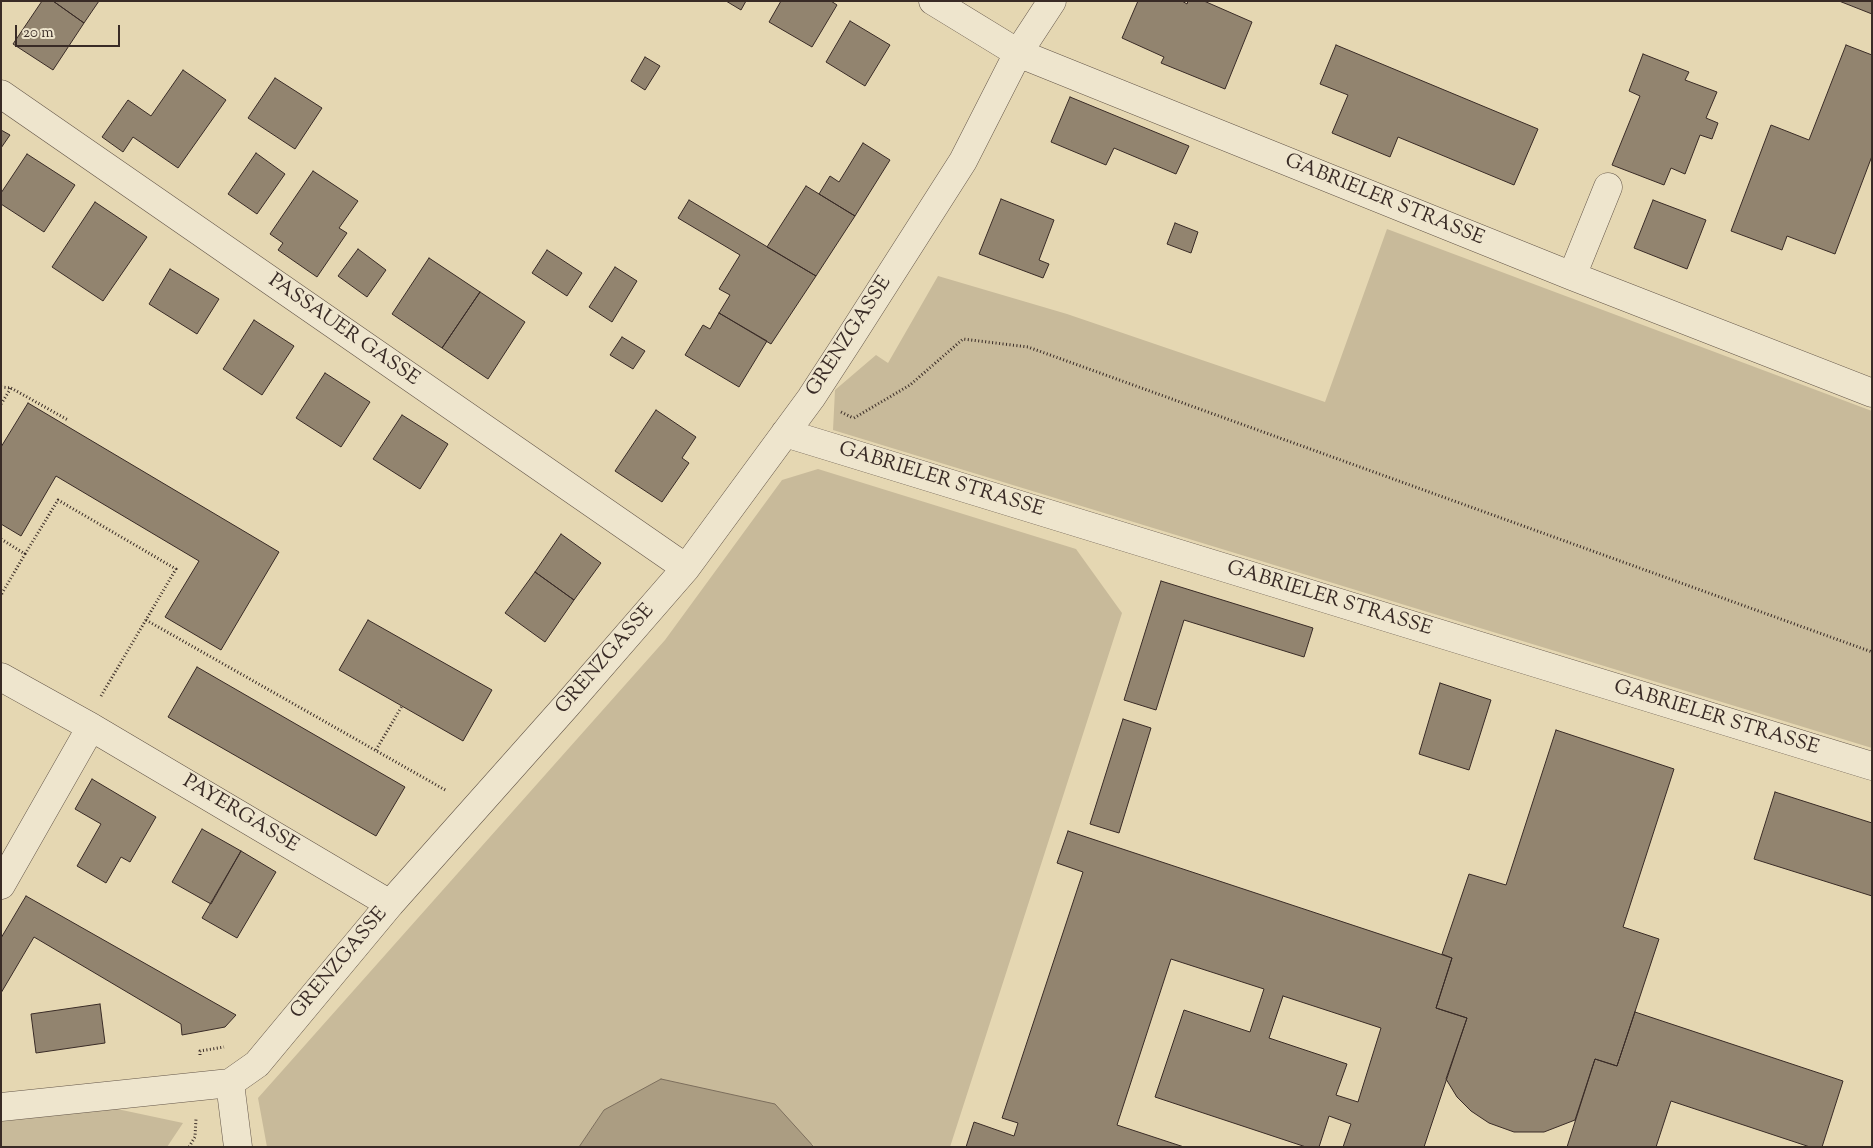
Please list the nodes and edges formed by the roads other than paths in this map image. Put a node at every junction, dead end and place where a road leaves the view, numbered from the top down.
1 (933, 1) edge
2 (1052, 1) edge
3 (1018, 53) junction
4 (1, 94) edge
5 (1608, 188) dead end
6 (1572, 276) junction
7 (1872, 393) edge
8 (785, 433) junction
9 (686, 568) junction
10 (1, 677) edge
11 (87, 725) junction
12 (1872, 766) edge
13 (1, 885) edge
14 (390, 904) junction
15 (230, 1083) junction
16 (1, 1107) edge
17 (238, 1147) edge

1 - 3 street, GABRIELER STRASSE
2 - 3 street, GRENZGASSE
3 - 6 street, GABRIELER STRASSE
3 - 8 street, GRENZGASSE
4 - 9 street, PASSAUER GASSE
5 - 6 street
6 - 7 street, GABRIELER STRASSE
8 - 9 street, GRENZGASSE
8 - 12 street, GABRIELER STRASSE
9 - 14 street, GRENZGASSE
10 - 11 street, PAYERGASSE
11 - 13 street
11 - 14 street, PAYERGASSE
14 - 15 street, GRENZGASSE
15 - 16 street, GRENZGASSE
15 - 17 street

